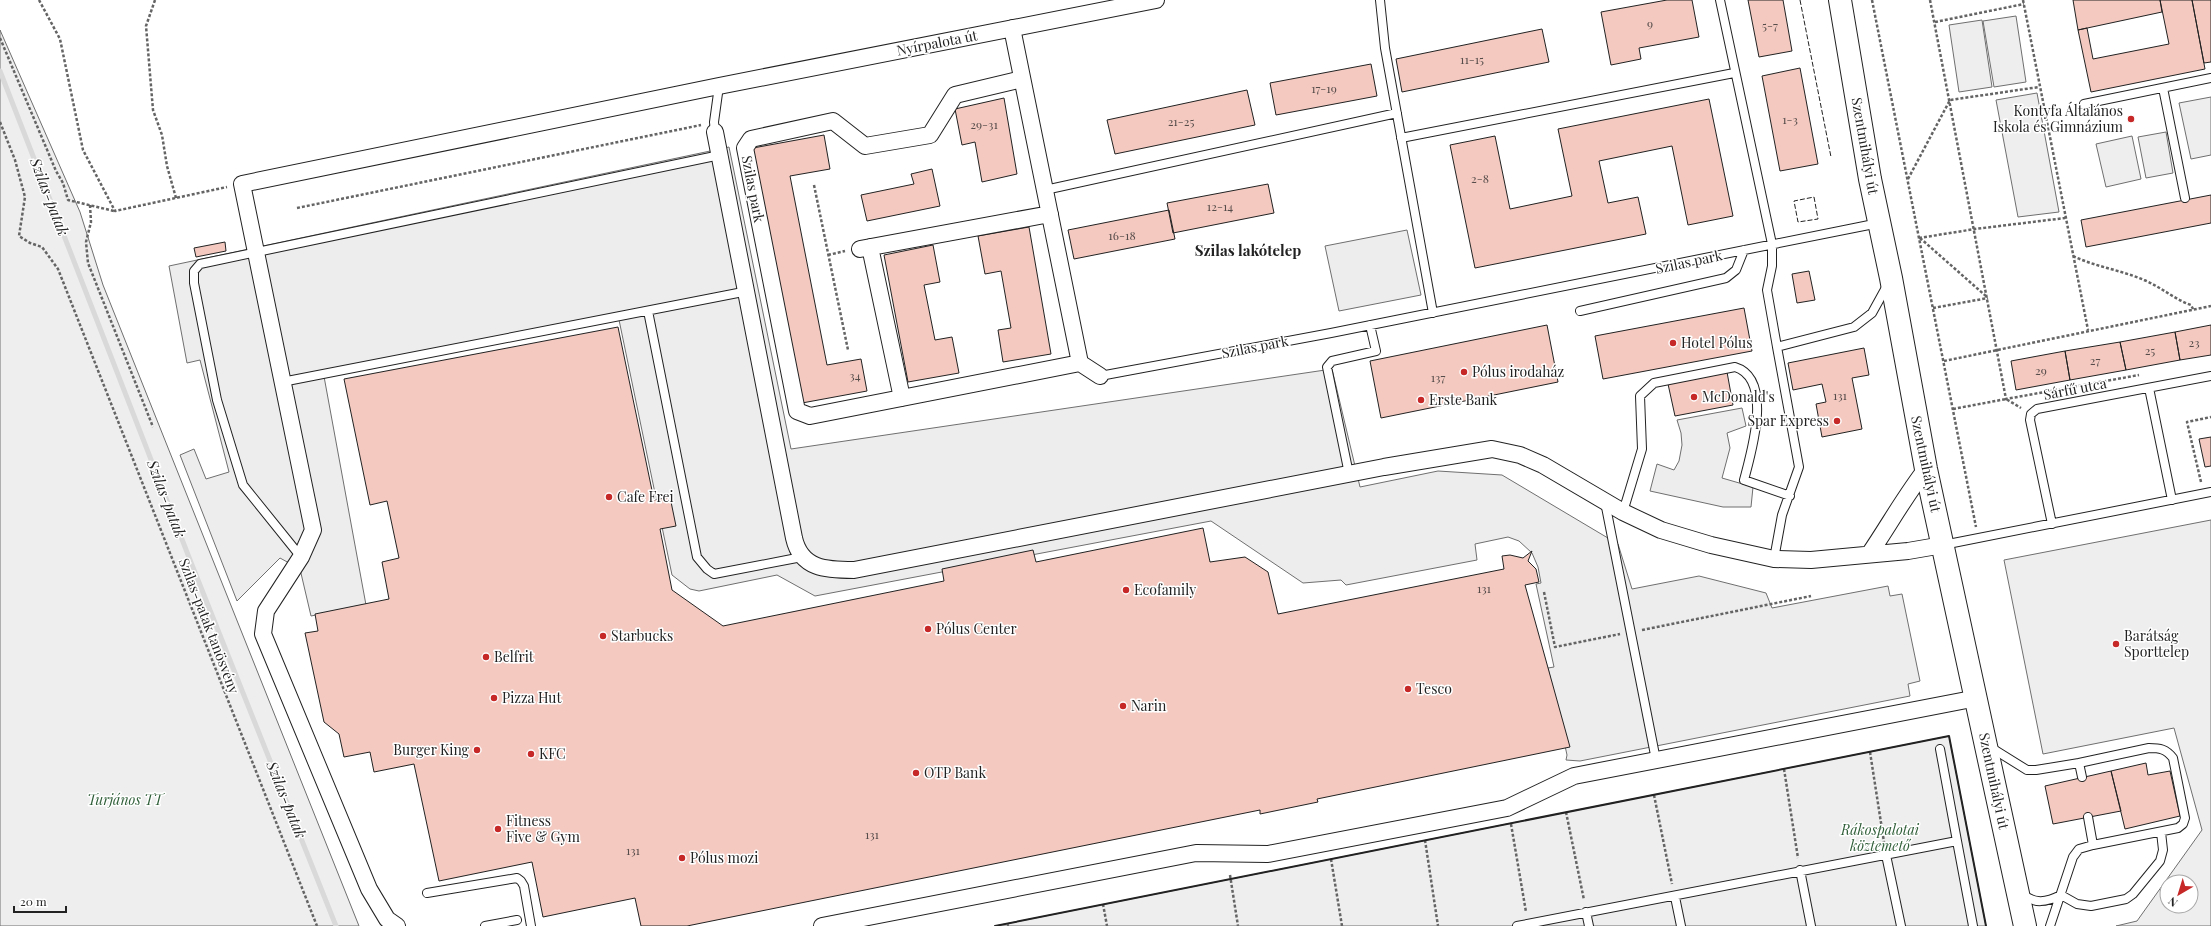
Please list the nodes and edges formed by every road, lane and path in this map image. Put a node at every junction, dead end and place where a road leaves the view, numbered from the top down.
1 (39, 0) edge
2 (155, 0) edge
3 (1156, 0) edge
4 (1380, 0) edge
5 (1720, 0) edge
6 (1840, 0) edge
7 (1872, 0) edge
8 (1930, 0) edge
9 (2023, 0) edge
10 (2024, 4) junction
11 (1935, 22) junction
12 (1012, 28) junction
13 (0, 38) edge
14 (1734, 73) junction
15 (2211, 78) edge
16 (1022, 79) junction
17 (719, 86) junction
18 (2039, 87) junction
19 (2163, 88) junction
20 (1950, 100) junction
21 (2084, 104) dead end
22 (1397, 113) junction
23 (0, 122) edge
24 (715, 127) junction
25 (1401, 138) junction
26 (720, 155) junction
27 (1908, 180) junction
28 (242, 184) junction
29 (814, 185) dead end
30 (1045, 190) junction
31 (176, 198) junction
32 (2185, 198) dead end
33 (90, 205) junction
34 (297, 208) dead end
35 (115, 211) junction
36 (1050, 214) junction
37 (2065, 218) junction
38 (1880, 223) junction
39 (1975, 229) junction
40 (1919, 238) junction
41 (1772, 244) junction
42 (1744, 250) junction
43 (256, 252) junction
44 (2073, 256) junction
45 (1891, 278) junction
46 (748, 292) junction
47 (1988, 298) junction
48 (2211, 306) edge
49 (1933, 308) junction
50 (2193, 309) junction
51 (648, 311) junction
52 (1580, 311) dead end
53 (1433, 313) junction
54 (1370, 325) junction
55 (2088, 330) junction
56 (1777, 348) junction
57 (1998, 349) junction
58 (848, 350) dead end
59 (1944, 361) junction
60 (1080, 363) junction
61 (2143, 374) dead end
62 (1100, 376) joint
63 (2211, 376) edge
64 (282, 382) junction
65 (2149, 388) junction
66 (902, 398) junction
67 (2006, 399) junction
68 (1953, 409) junction
69 (2031, 414) junction
70 (2211, 417) edge
71 (153, 427) dead end
72 (1926, 469) junction
73 (1349, 474) junction
74 (2207, 493) edge
75 (1790, 496) junction
76 (1605, 500) junction
77 (2172, 500) junction
78 (1623, 512) junction
79 (2052, 524) junction
80 (1978, 538) junction
81 (1942, 545) junction
82 (1870, 553) junction
83 (301, 556) junction
84 (802, 557) junction
85 (1774, 559) junction
86 (1544, 592) dead end
87 (1811, 596) dead end
88 (1631, 632) junction
89 (1977, 698) junction
90 (1987, 745) junction
91 (1940, 749) dead end
92 (1870, 752) dead end
93 (1656, 760) junction
94 (2079, 763) junction
95 (1784, 769) dead end
96 (2082, 778) dead end
97 (1654, 795) dead end
98 (1566, 812) dead end
99 (2088, 817) dead end
100 (1511, 823) dead end
101 (2161, 832) junction
102 (1425, 840) dead end
103 (1957, 841) junction
104 (2093, 845) junction
105 (1886, 855) junction
106 (1331, 859) dead end
107 (1800, 870) junction
108 (1230, 875) dead end
109 (2017, 888) junction
110 (427, 893) dead end
111 (2061, 896) junction
112 (1675, 897) junction
113 (1103, 904) dead end
114 (1586, 912) junction
115 (517, 920) dead end
116 (1528, 925) edge
117 (316, 926) edge
118 (397, 926) edge
119 (485, 926) edge
120 (530, 926) edge
121 (822, 926) edge
122 (1107, 926) edge
123 (1238, 926) edge
124 (1342, 926) edge
125 (1438, 926) edge
126 (1517, 926) edge
127 (1589, 926) edge
128 (1681, 926) edge
129 (1811, 926) edge
130 (1901, 926) edge
131 (1972, 926) edge
132 (2025, 926) edge
133 (2050, 926) edge

1 - 35 path
2 - 31 path
3 - 12 street, Nyírpalota út
4 - 22 lane
5 - 14 lane
6 - 38 main road, Szentmihályi út
7 - 27 path
8 - 11 path
9 - 10 path
10 - 11 path
10 - 18 path
11 - 20 path
12 - 16 street
12 - 17 street, Nyírpalota út
13 - 33 path
14 - 25 lane
14 - 41 lane
15 - 19 lane
16 - 30 street
16 - 66 street, Szilas park
17 - 24 lane
17 - 28 street, Nyírpalota út
18 - 20 path
18 - 37 path
19 - 21 lane
19 - 32 lane
20 - 27 path
20 - 39 path
22 - 25 lane
22 - 30 lane
23 - 117 path, Szilas-patak tanösvény
24 - 26 street
24 - 34 path
25 - 53 lane
26 - 43 lane
26 - 46 street
27 - 40 path
28 - 31 path
28 - 43 street
29 - 58 path
30 - 36 street
31 - 35 path
33 - 35 path
33 - 71 path
36 - 60 street
36 - 66 street
37 - 39 path
37 - 44 path
38 - 41 lane, Szilas park
38 - 45 main road, Szentmihályi út
39 - 40 path
39 - 47 path
40 - 47 path
40 - 49 path
41 - 42 lane, Szilas park
41 - 56 lane
42 - 52 lane
42 - 53 lane, Szilas park
43 - 64 street
43 - 83 lane
44 - 50 path
44 - 55 path
45 - 56 lane
45 - 72 main road, Szentmihályi út
46 - 51 lane
46 - 84 street
47 - 49 path
47 - 57 path
48 - 50 path
49 - 59 path
50 - 55 path
51 - 64 lane
51 - 84 lane
53 - 54 lane, Szilas park
54 - 62 lane, Szilas park
54 - 73 lane
55 - 57 path
56 - 75 lane
57 - 59 path
57 - 67 path
59 - 68 path
60 - 62 street, Szilas park
60 - 66 street, Szilas park
61 - 67 path
63 - 65 lane, Sárfű utca
64 - 83 street
65 - 69 lane, Sárfű utca
65 - 77 lane
67 - 68 path
67 - 69 path
68 - 80 path
69 - 79 lane, Sárfű utca
70 - 74 path
72 - 81 main road, Szentmihályi út
72 - 82 street
73 - 76 street
73 - 84 street
74 - 77 lane
75 - 78 lane
75 - 85 lane
76 - 78 street
76 - 88 lane
77 - 79 lane
78 - 85 street
79 - 80 lane
80 - 81 lane
81 - 82 street
81 - 89 main road, Szentmihályi út
82 - 85 street
83 - 118 street
86 - 88 path
87 - 88 path
88 - 93 lane
89 - 90 main road, Szentmihályi út
89 - 93 street
90 - 94 lane
90 - 109 main road, Szentmihályi út
91 - 103 lane
92 - 105 path
93 - 121 street
94 - 96 lane
94 - 101 lane
95 - 107 path
97 - 112 path
98 - 114 path
99 - 104 lane
100 - 116 path
101 - 104 lane
101 - 111 lane
102 - 125 path
103 - 105 lane
103 - 131 lane
104 - 111 lane
105 - 107 lane
105 - 130 lane
106 - 124 path
107 - 112 lane
107 - 129 lane
108 - 123 path
109 - 111 lane
109 - 132 main road, Szentmihályi út
110 - 120 lane
111 - 133 lane
112 - 114 lane
112 - 128 lane
113 - 122 path
114 - 116 lane
114 - 127 lane
115 - 119 lane
116 - 126 lane

